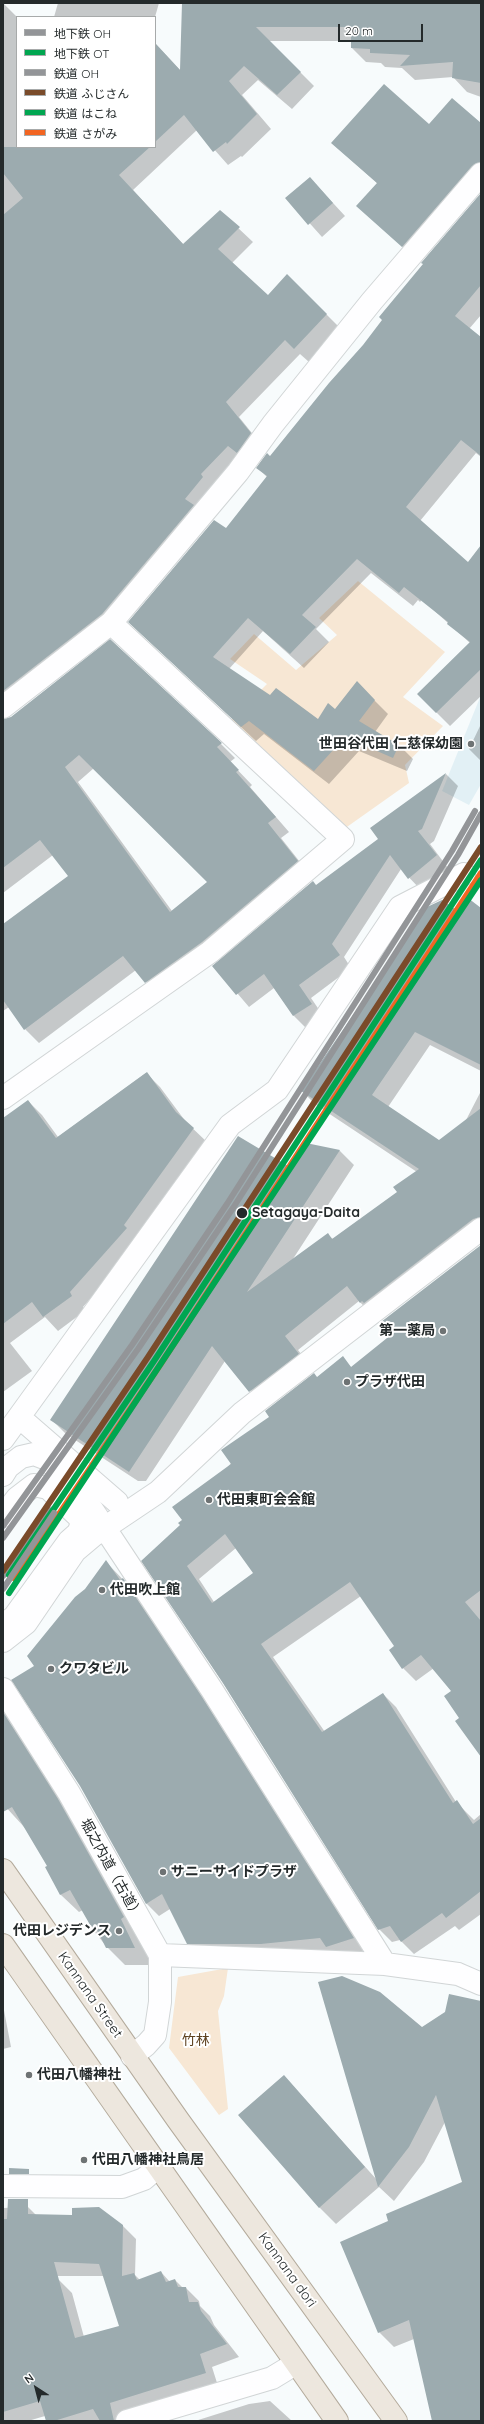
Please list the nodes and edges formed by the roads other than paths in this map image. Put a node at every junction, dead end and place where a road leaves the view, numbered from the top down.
1 (481, 174) edge
2 (111, 623) junction
3 (3, 707) edge
4 (464, 874) dead end
5 (3, 1098) edge
6 (481, 1229) edge
7 (18, 1417) junction
8 (3, 1438) edge
9 (3, 1476) edge
10 (117, 1502) dead end
11 (3, 1516) edge
12 (104, 1527) junction
13 (3, 1625) edge
14 (3, 1641) edge
15 (3, 1689) edge
16 (3, 1870) edge
17 (3, 1945) edge
18 (160, 1955) junction
19 (385, 1964) junction
20 (481, 1984) edge
21 (132, 2056) junction
22 (158, 2167) junction
23 (3, 2186) edge
24 (295, 2364) junction
25 (152, 2418) edge
26 (127, 2421) edge
27 (337, 2421) edge
28 (396, 2421) edge

1 - 2 street
2 - 3 street
2 - 5 street
4 - 7 street
6 - 12 street
7 - 8 street
7 - 10 street
9 - 12 street
11 - 13 street
12 - 14 street
12 - 19 street
15 - 18 street, 堀之内道（古道）
16 - 21 main road, Kannana Street
17 - 22 main road
18 - 19 street
18 - 21 street, 堀之内道（古道）
19 - 20 street
21 - 28 main road, Kannana Street
22 - 23 street
22 - 24 main road
24 - 25 street
24 - 27 main road
25 - 26 street

